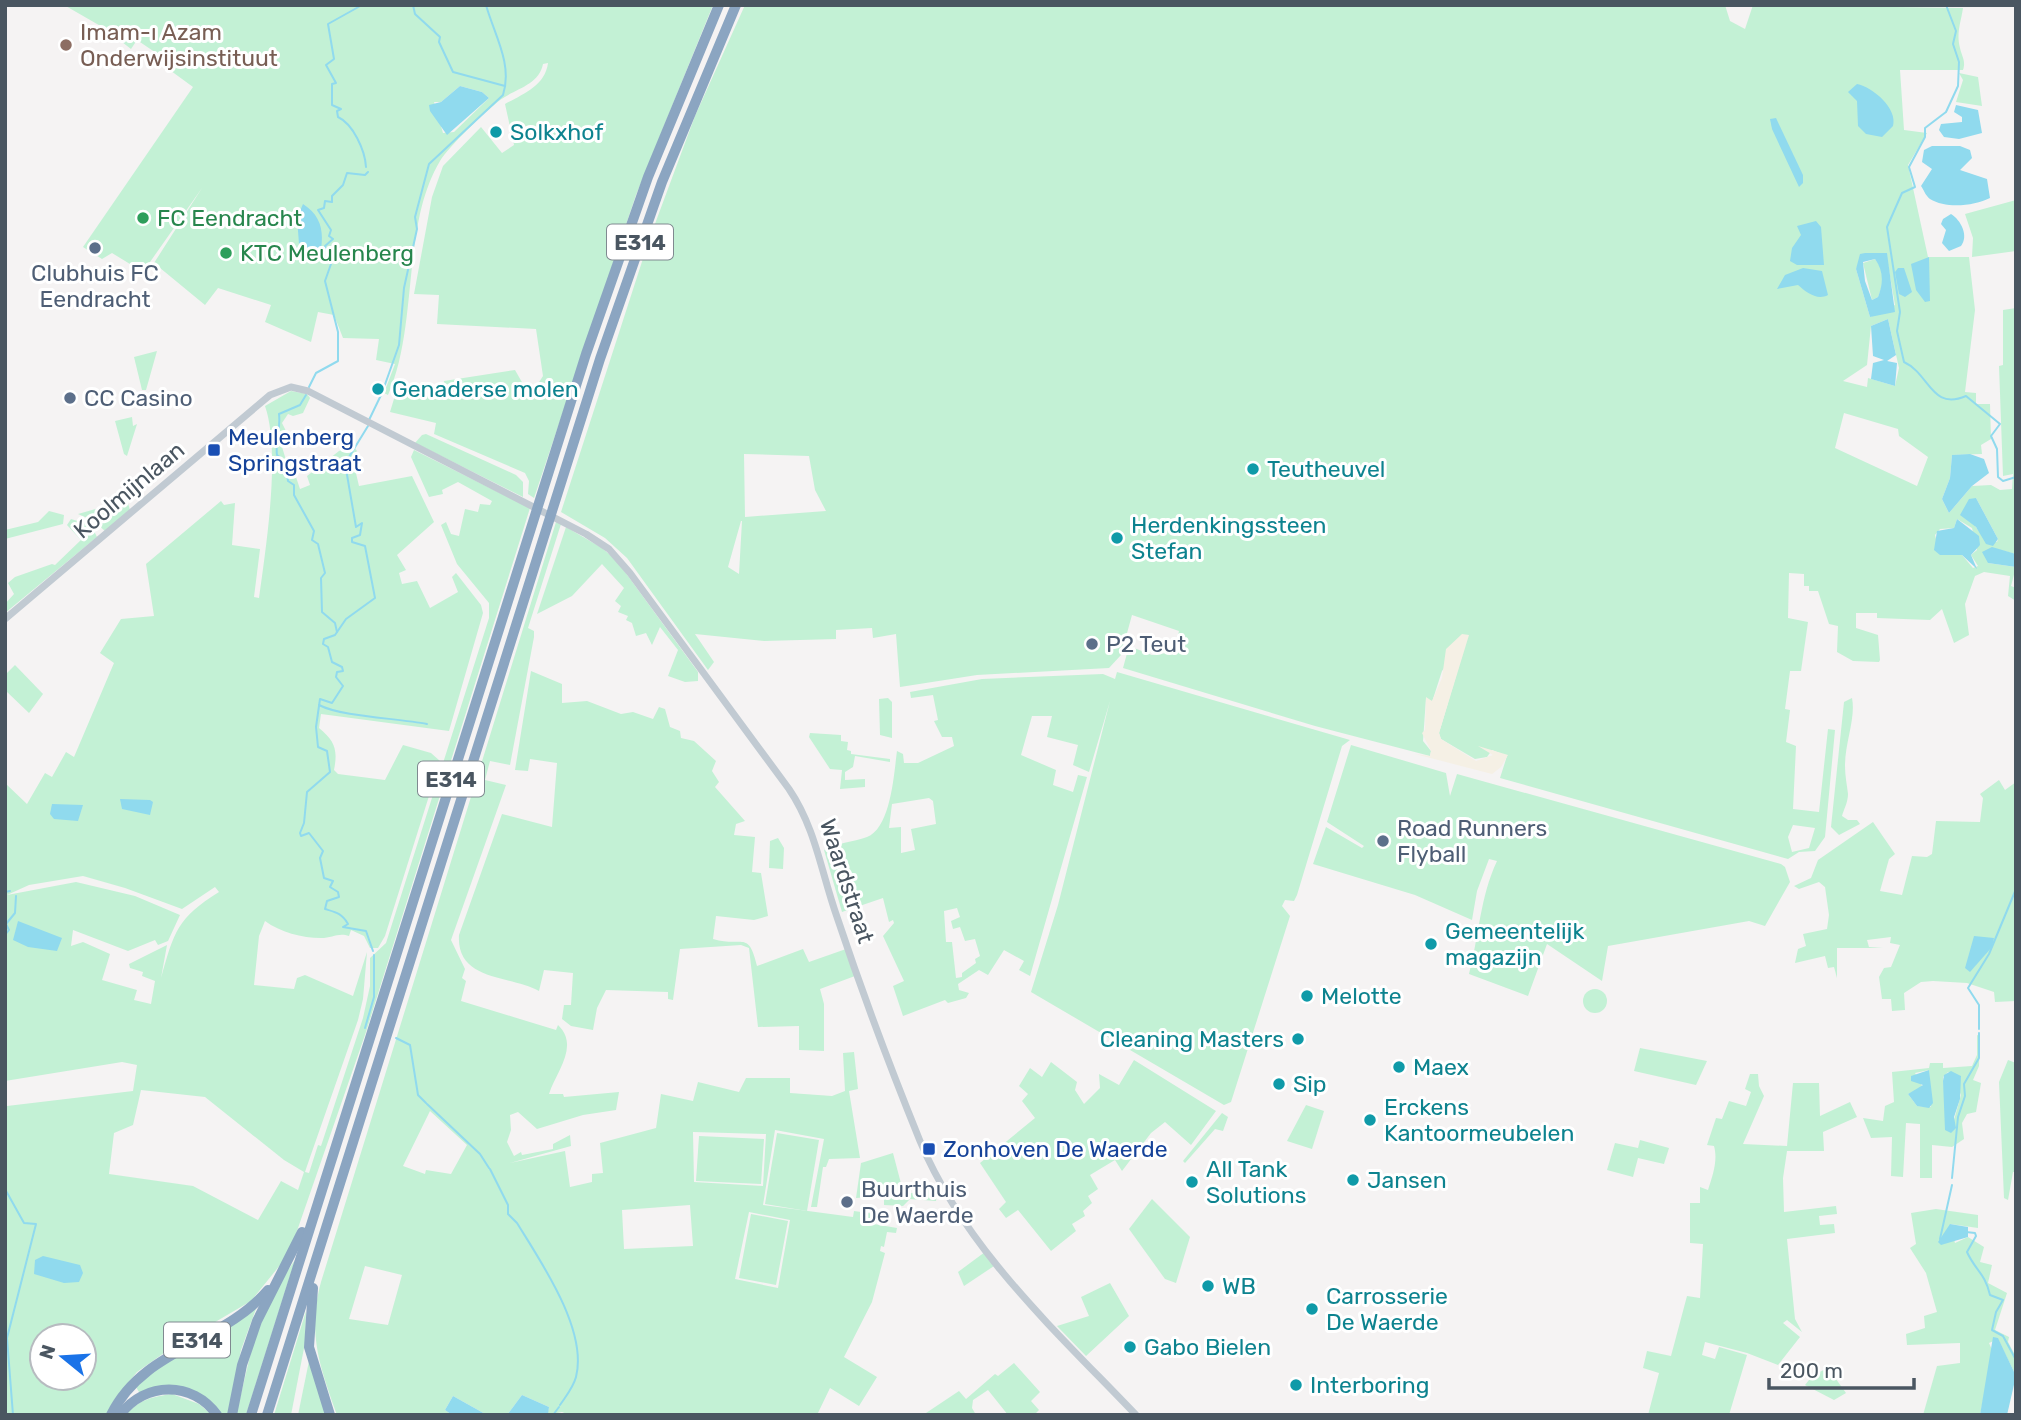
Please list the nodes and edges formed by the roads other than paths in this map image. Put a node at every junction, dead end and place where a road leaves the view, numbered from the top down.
1 (719, 5) edge
2 (736, 5) edge
3 (276, 391) joint
4 (5, 619) edge
5 (338, 1137) junction
6 (314, 1267) junction
7 (286, 1268) junction
8 (111, 1415) edge
9 (120, 1415) edge
10 (217, 1415) edge
11 (232, 1415) edge
12 (251, 1415) edge
13 (267, 1415) edge
14 (330, 1415) edge
15 (1136, 1415) edge

1 - 5 highway, E314
2 - 6 highway, E314
3 - 4 street, Koolmijnlaan
3 - 15 street, Waardstraat
5 - 7 highway, E314
5 - 12 highway, E314
6 - 13 highway, E314
6 - 14 highway, E314
7 - 8 highway, E314
7 - 11 highway, E314
9 - 10 highway, E314

